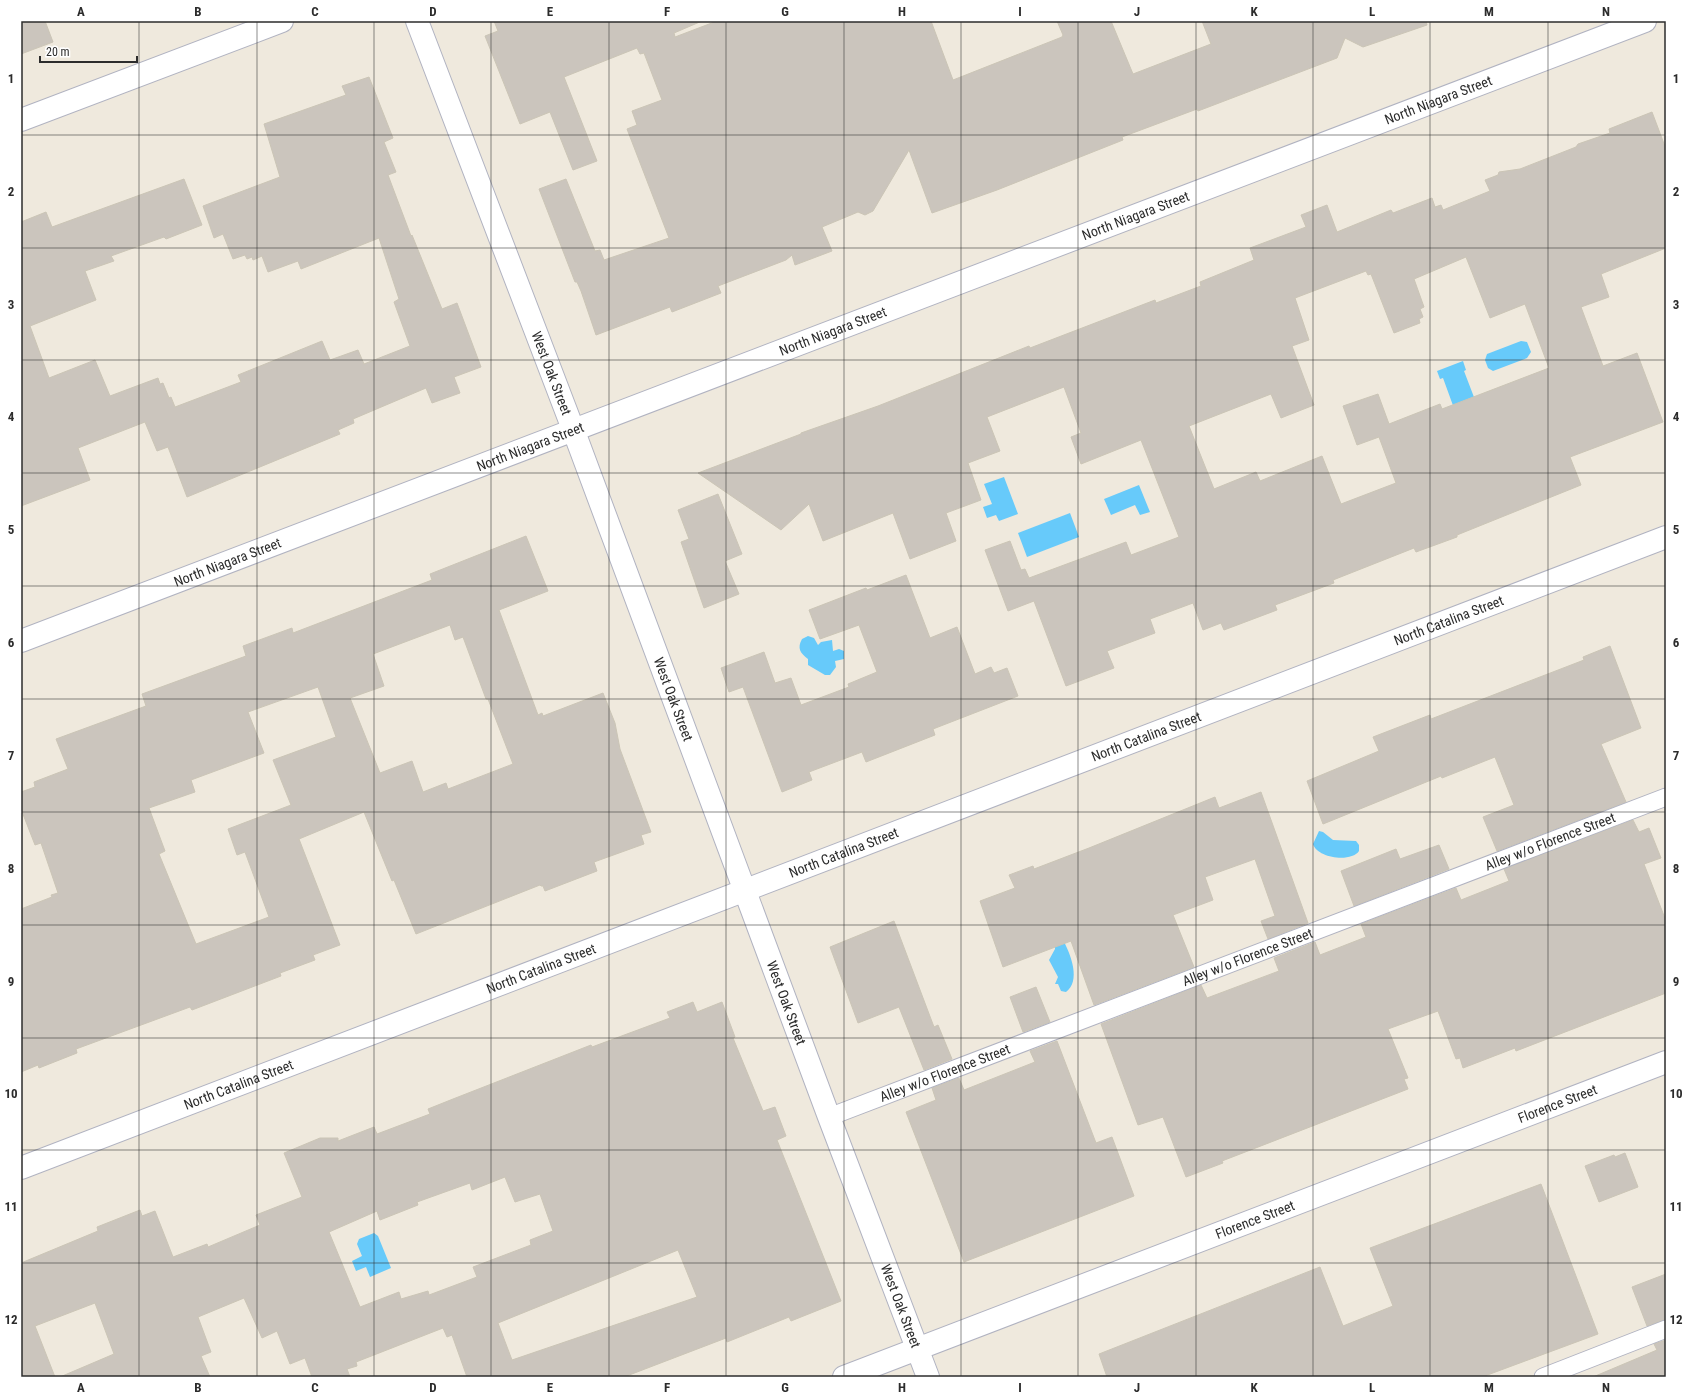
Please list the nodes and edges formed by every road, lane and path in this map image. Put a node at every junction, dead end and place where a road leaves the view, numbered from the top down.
1 (282, 21) edge
2 (417, 21) edge
3 (1645, 21) edge
4 (21, 120) edge
5 (573, 429) junction
6 (1666, 537) edge
7 (21, 640) edge
8 (1666, 797) edge
9 (745, 890) junction
10 (1666, 1062) edge
11 (829, 1117) junction
12 (21, 1168) edge
13 (1666, 1329) edge
14 (918, 1349) junction
15 (844, 1377) edge
16 (928, 1377) edge
17 (1543, 1377) edge

1 - 4 street
2 - 5 street, West Oak Street
3 - 5 street, North Niagara Street
5 - 7 street, North Niagara Street
5 - 9 street, West Oak Street
6 - 9 street, North Catalina Street
8 - 11 lane, Alley w/o Florence Street
9 - 11 street, West Oak Street
9 - 12 street, North Catalina Street
10 - 14 street, Florence Street
11 - 14 street, West Oak Street
13 - 17 lane
14 - 15 street, Florence Street
14 - 16 street, West Oak Street

